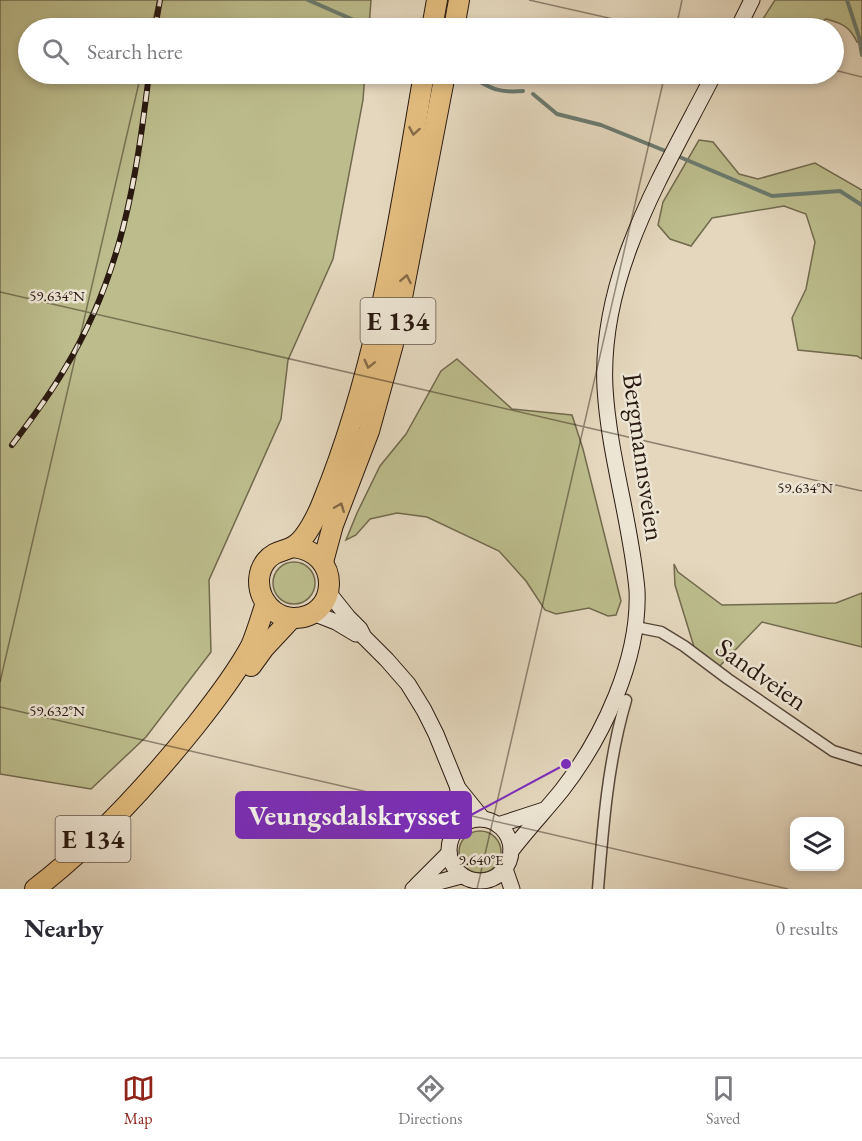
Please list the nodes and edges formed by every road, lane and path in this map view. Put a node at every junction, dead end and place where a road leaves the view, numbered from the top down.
1 (437, 0) edge
2 (459, 0) edge
3 (752, 0) edge
4 (434, 18) edge
5 (456, 18) edge
6 (743, 18) edge
7 (422, 84) edge
8 (444, 84) edge
9 (709, 84) edge
10 (293, 547) junction
11 (323, 562) junction
12 (328, 592) junction
13 (266, 603) junction
14 (313, 613) junction
15 (292, 618) junction
16 (636, 627) junction
17 (364, 637) junction
18 (626, 700) dead end
19 (862, 760) edge
20 (458, 788) junction
21 (544, 810) junction
22 (483, 819) junction
23 (498, 825) junction
24 (458, 829) junction
25 (511, 851) junction
26 (449, 853) junction
27 (505, 869) junction
28 (462, 876) junction
29 (489, 885) edge
30 (35, 889) edge
31 (53, 889) edge
32 (413, 889) edge
33 (512, 889) edge
34 (598, 889) edge

1 - 4 highway
2 - 5 highway
3 - 6 main road
7 -> 10 highway, E 134
11 -> 8 highway, E 134
9 - 16 main road, Bergmannsveien
10 - 11 highway
10 - 13 highway, E 134
11 - 12 highway, E 134
12 - 14 highway
12 - 17 main road
13 - 15 highway
13 - 30 highway, E 134
14 - 15 highway
14 - 17 main road
15 - 31 highway, E 134
16 - 19 street, Sandveien
16 - 21 main road, Bergmannsveien
17 - 20 main road
18 - 34 street
20 - 22 main road
20 - 24 main road
21 - 23 main road
21 - 25 main road, Bergmannsveien
22 - 23 main road
22 - 24 main road
23 - 25 main road
24 - 26 main road
25 - 27 main road
26 - 28 main road
26 - 32 main road
27 - 29 main road
27 - 33 main road
28 - 29 main road
28 - 32 main road

